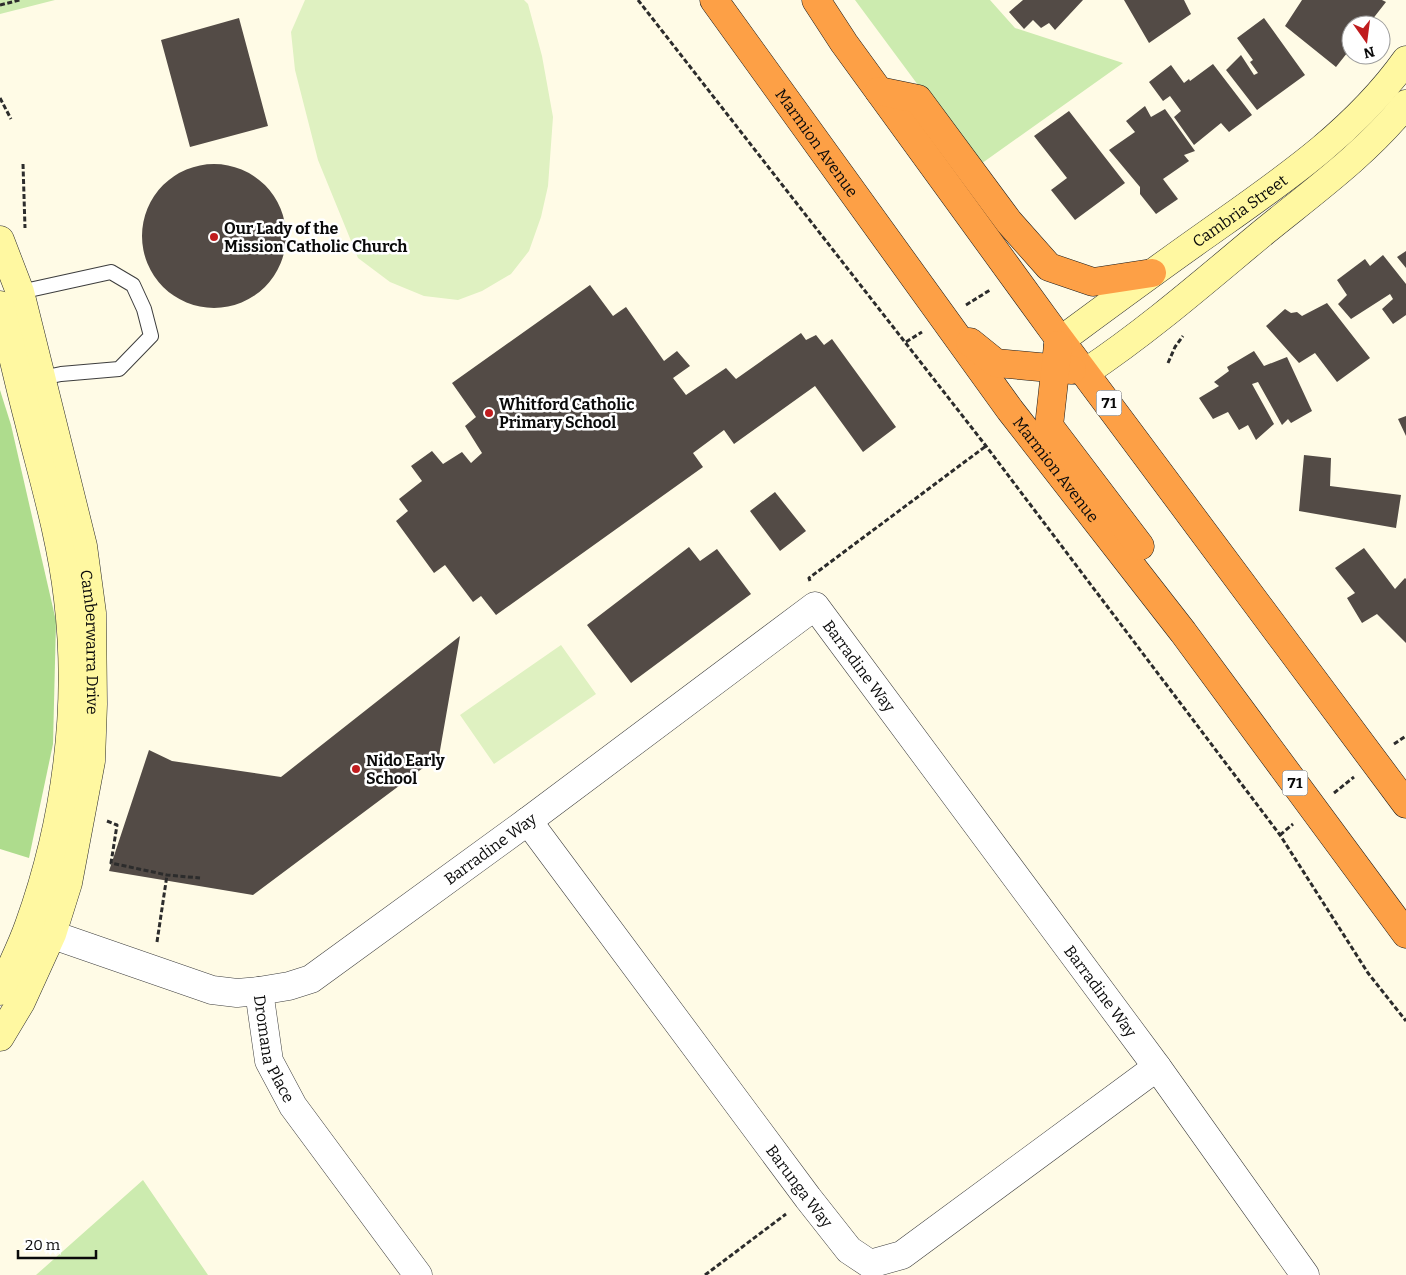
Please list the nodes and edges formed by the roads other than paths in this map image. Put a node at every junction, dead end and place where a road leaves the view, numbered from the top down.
1 (714, 0) edge
2 (816, 0) edge
3 (1406, 60) edge
4 (879, 91) junction
5 (1406, 104) edge
6 (0, 240) edge
7 (1152, 273) junction
8 (10, 298) edge
9 (943, 319) junction
10 (1058, 351) junction
11 (1086, 372) junction
12 (42, 378) junction
13 (1215, 675) junction
14 (1406, 804) edge
15 (528, 821) junction
16 (40, 930) junction
17 (1406, 934) edge
18 (0, 991) edge
19 (259, 991) junction
20 (0, 1037) edge
21 (1157, 1067) junction
22 (418, 1275) edge
23 (1305, 1275) edge

1 - 9 highway, Marmion Avenue / 71
2 - 4 highway, 71
3 - 7 street, Cambria Street
4 - 7 highway
4 - 10 highway, 71
5 - 11 street, Cambria Street
6 - 8 street, Camberwarra Drive
7 - 10 street, Cambria Street
8 - 12 street, Camberwarra Drive
8 - 12 lane
8 - 16 street, Camberwarra Drive
9 - 10 highway
9 - 13 highway, Marmion Avenue / 71
10 - 11 highway, 71
10 - 13 highway
11 - 14 highway, 71
12 - 16 street, Camberwarra Drive
13 - 17 highway, Marmion Avenue / 71
15 - 19 street, Barradine Way
15 - 21 street, Barunga Way
15 - 21 street, Barradine Way
16 - 18 street, Camberwarra Drive
16 - 19 street, Dromana Place
16 - 20 street, Camberwarra Drive
19 - 22 street, Dromana Place
21 - 23 street, Barradine Way

